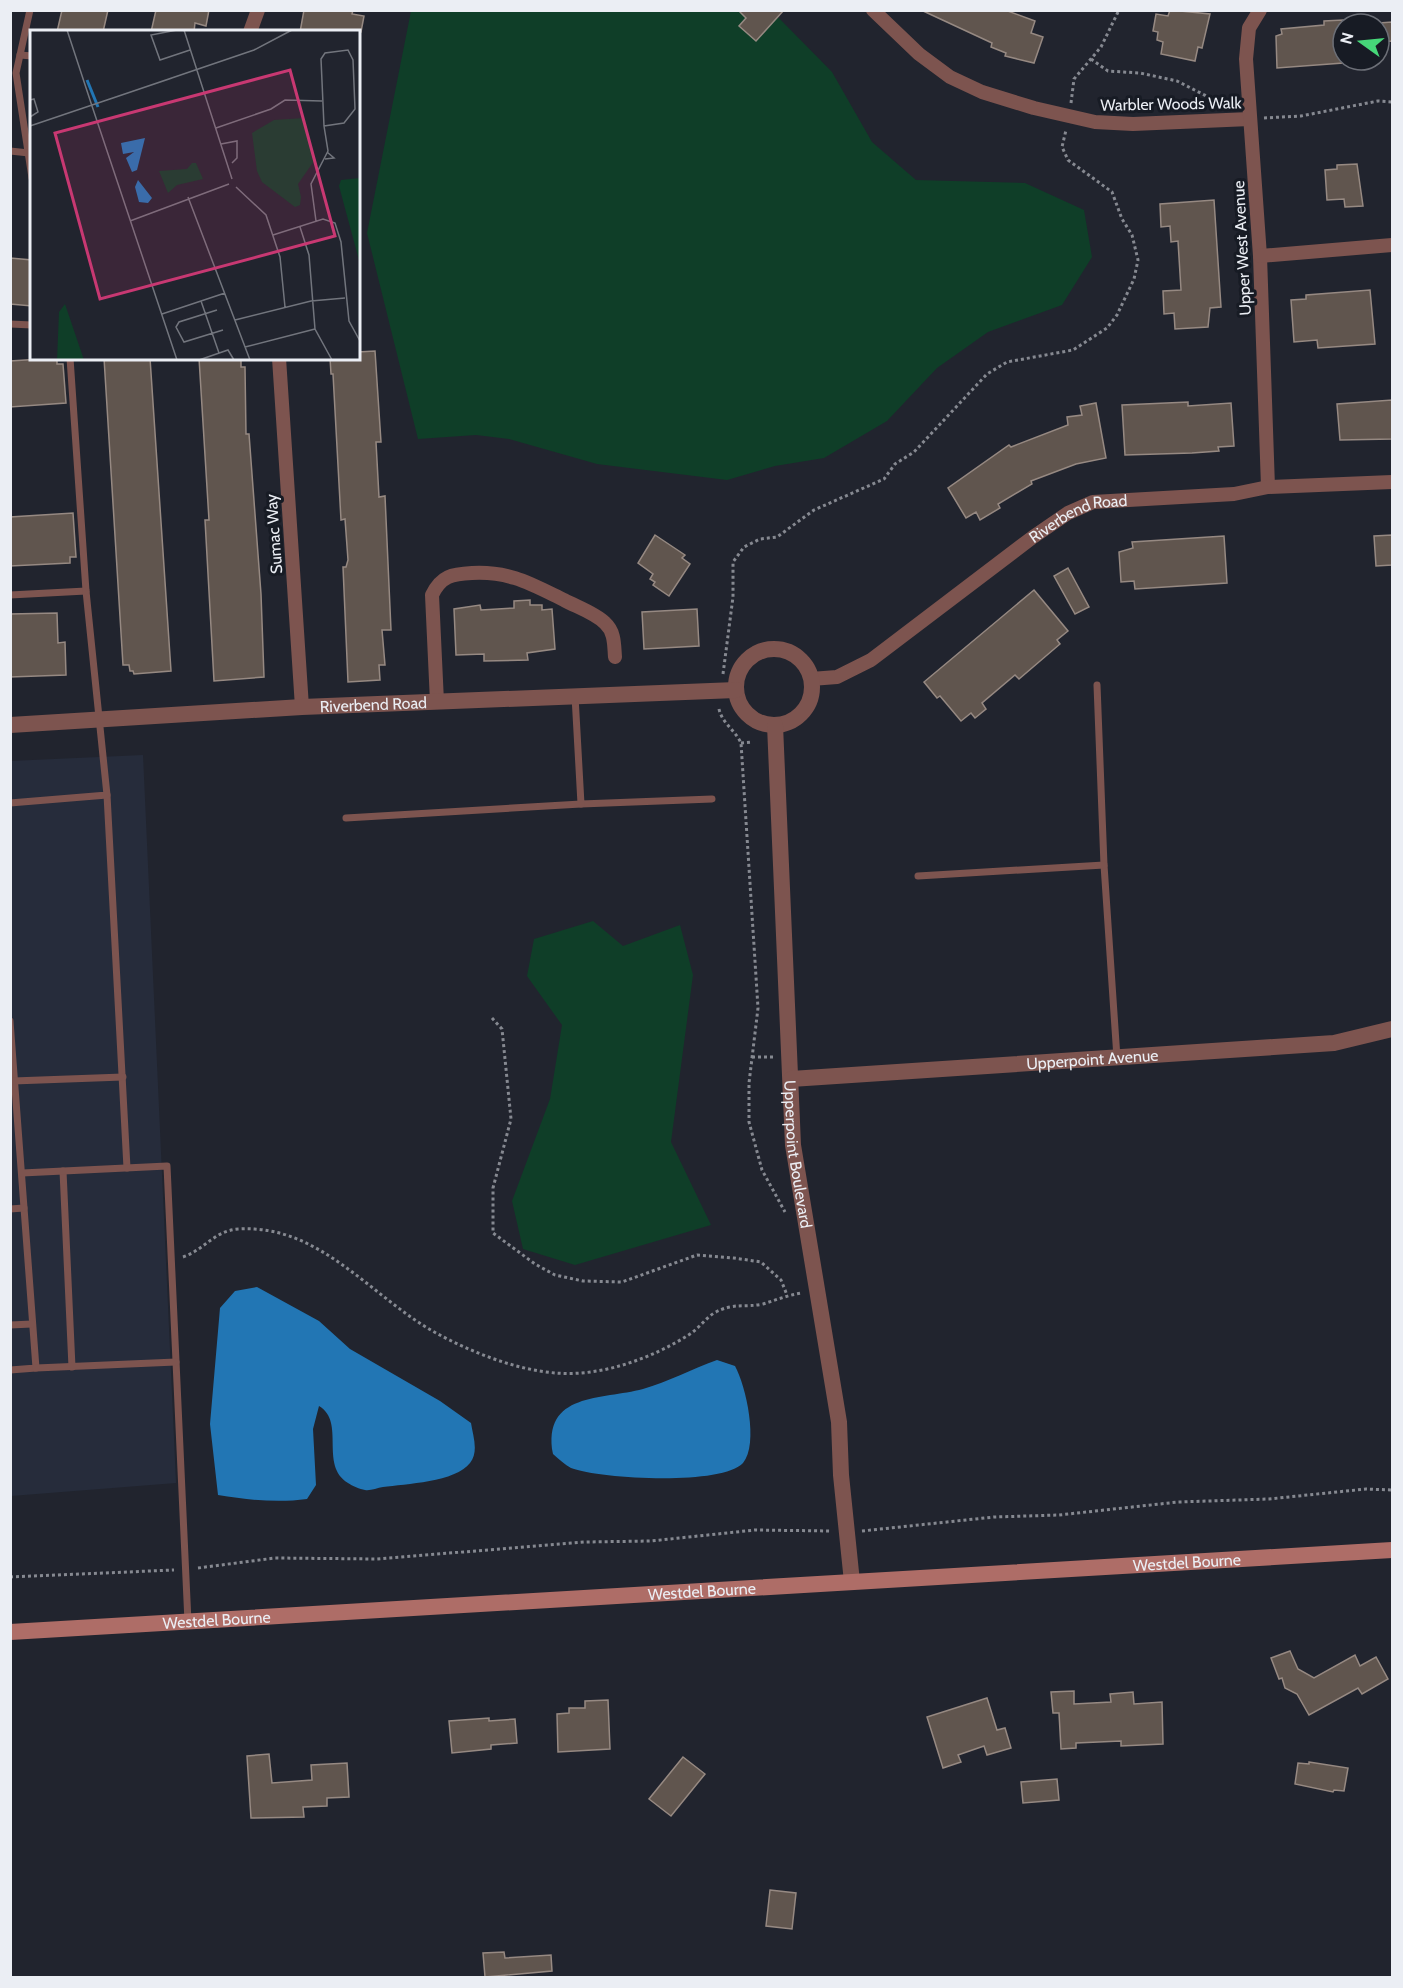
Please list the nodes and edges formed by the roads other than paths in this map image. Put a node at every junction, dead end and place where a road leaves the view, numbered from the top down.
1 (30, 10) edge
2 (258, 10) edge
3 (873, 10) edge
4 (1260, 10) edge
5 (251, 30) edge
6 (20, 55) junction
7 (30, 56) edge
8 (1250, 119) junction
9 (10, 151) edge
10 (29, 153) junction
11 (30, 161) edge
12 (1392, 245) edge
13 (1260, 256) junction
14 (10, 324) edge
15 (30, 325) edge
16 (70, 360) edge
17 (279, 360) edge
18 (1392, 482) edge
19 (1268, 487) junction
20 (86, 591) junction
21 (10, 595) edge
22 (615, 657) dead end
23 (810, 679) junction
24 (1097, 686) dead end
25 (728, 690) junction
26 (575, 696) junction
27 (437, 702) junction
28 (302, 707) junction
29 (99, 718) junction
30 (10, 725) edge
31 (775, 725) junction
32 (107, 795) junction
33 (712, 799) dead end
34 (10, 803) edge
35 (581, 804) junction
36 (346, 818) dead end
37 (1104, 865) junction
38 (918, 876) dead end
39 (10, 1021) edge
40 (1392, 1029) edge
41 (1117, 1058) junction
42 (123, 1077) junction
43 (791, 1079) junction
44 (13, 1081) edge
45 (127, 1168) junction
46 (63, 1171) junction
47 (22, 1173) junction
48 (24, 1208) junction
49 (10, 1209) edge
50 (32, 1324) junction
51 (10, 1325) edge
52 (176, 1362) junction
53 (72, 1367) junction
54 (36, 1368) junction
55 (10, 1370) edge
56 (1392, 1550) edge
57 (852, 1582) junction
58 (188, 1622) junction
59 (10, 1632) edge

1 - 6 lane
2 - 5 street
3 - 8 street, Warbler Woods Walk
4 - 8 street, Upper West Avenue
6 - 7 lane
6 - 10 lane
8 - 13 street, Upper West Avenue
9 - 10 lane
10 - 11 lane
12 - 13 street
13 - 19 street, Upper West Avenue
14 - 15 lane
16 - 20 lane
17 - 28 street, Sumac Way
18 - 19 street, Riverbend Road
19 - 23 street, Riverbend Road
20 - 21 lane
20 - 29 lane
22 - 27 street
23 - 25 street
23 - 31 street
24 - 37 lane
25 - 26 street, Riverbend Road
25 - 31 street
26 - 27 street, Riverbend Road
26 - 35 lane
27 - 28 street, Riverbend Road
28 - 29 street, Riverbend Road
29 - 30 street, Riverbend Road
29 - 32 lane
31 - 43 street, Upperpoint Boulevard
32 - 34 lane
32 - 42 lane
33 - 35 lane
35 - 36 lane
37 - 38 lane
37 - 41 lane
39 - 44 lane
40 - 41 street, Upperpoint Avenue
41 - 43 street, Upperpoint Avenue
42 - 44 lane
42 - 45 lane
43 - 57 street, Upperpoint Boulevard
44 - 47 lane
45 - 46 lane
45 - 52 lane
46 - 47 lane
46 - 53 lane
47 - 48 lane
48 - 49 lane
48 - 50 lane
50 - 51 lane
50 - 54 lane
52 - 53 lane
52 - 58 lane
53 - 54 lane
54 - 55 lane
56 - 57 main road, Westdel Bourne
57 - 58 main road, Westdel Bourne
58 - 59 main road, Westdel Bourne

